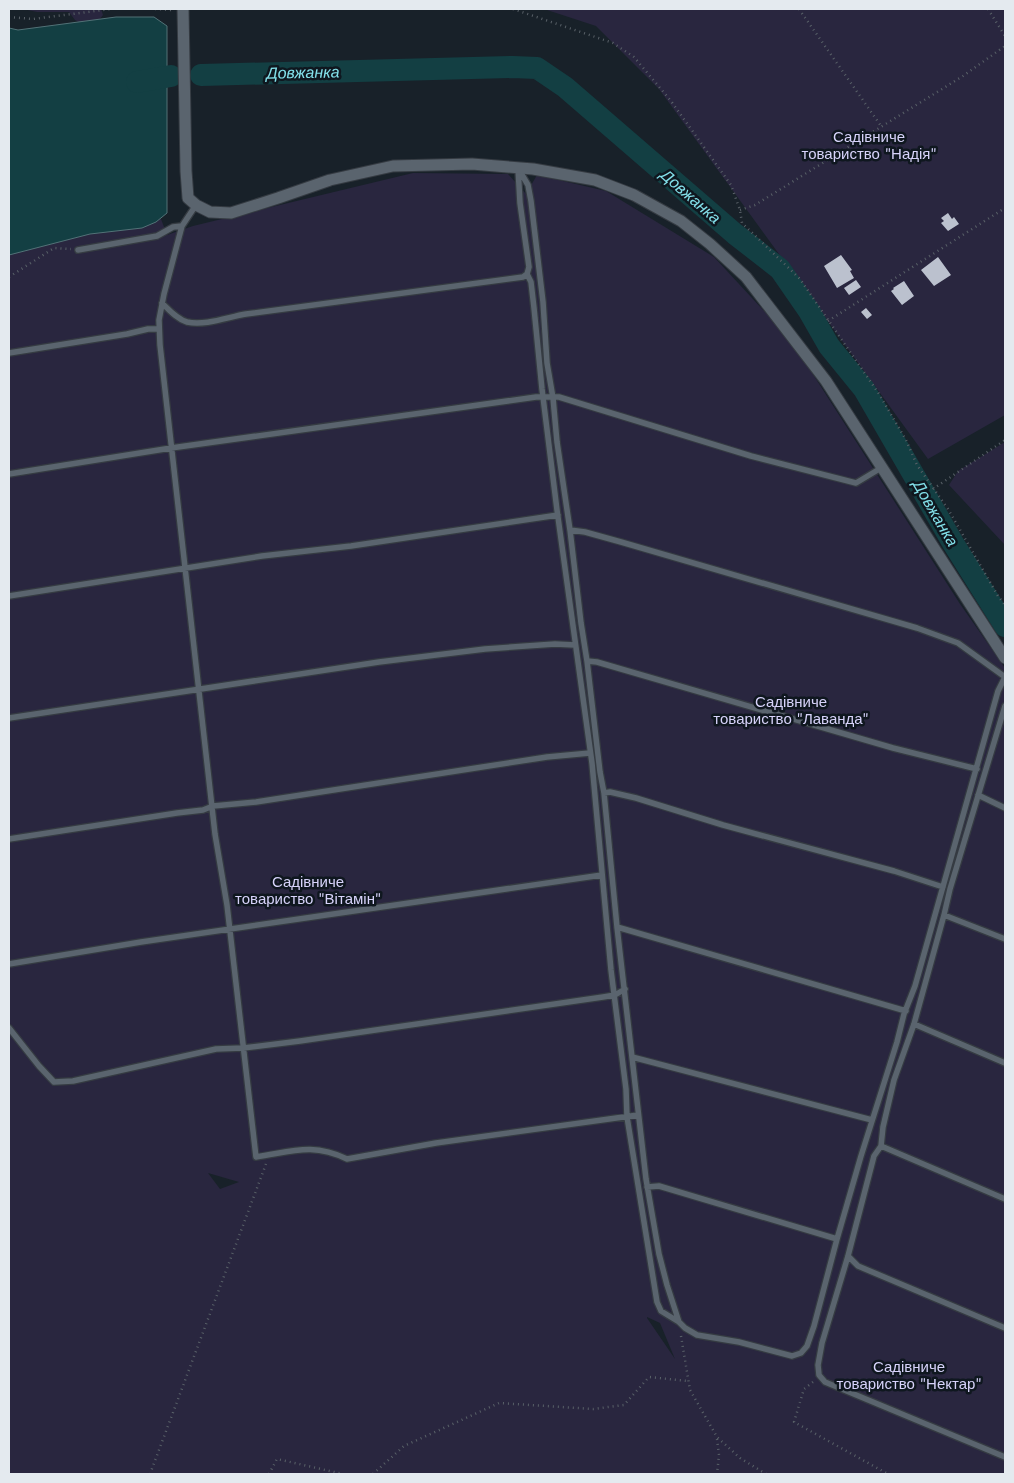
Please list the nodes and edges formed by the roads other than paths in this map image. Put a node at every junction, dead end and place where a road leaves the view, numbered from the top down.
1 (183, 10) edge
2 (518, 168) junction
3 (196, 205) junction
4 (182, 226) junction
5 (78, 250) road end
6 (528, 274) junction
7 (162, 303) junction
8 (159, 329) junction
9 (9, 352) edge
10 (543, 398) junction
11 (553, 398) junction
12 (171, 448) junction
13 (881, 468) junction
14 (9, 474) edge
15 (558, 515) junction
16 (570, 530) junction
17 (185, 568) junction
18 (9, 596) edge
19 (575, 645) junction
20 (1005, 658) edge
21 (588, 662) junction
22 (1005, 677) edge
23 (199, 689) junction
24 (1005, 706) edge
25 (9, 718) edge
26 (590, 753) junction
27 (977, 769) junction
28 (604, 793) junction
29 (978, 795) junction
30 (213, 806) junction
31 (1005, 808) edge
32 (9, 839) edge
33 (602, 875) junction
34 (943, 887) junction
35 (944, 914) junction
36 (617, 927) junction
37 (229, 929) junction
38 (1005, 939) edge
39 (9, 964) edge
40 (625, 989) junction
41 (615, 995) junction
42 (906, 1011) junction
43 (914, 1024) junction
44 (9, 1028) edge
45 (243, 1048) junction
46 (632, 1057) junction
47 (1005, 1063) edge
48 (638, 1115) junction
49 (627, 1116) junction
50 (872, 1120) junction
51 (880, 1146) junction
52 (647, 1187) junction
53 (1005, 1199) edge
54 (837, 1239) junction
55 (848, 1256) junction
56 (679, 1322) junction
57 (1005, 1328) edge
58 (1005, 1457) edge

1 - 3 street
2 - 3 street
2 - 6 lane
2 - 11 lane
2 - 13 street
3 - 4 lane
4 - 5 lane
4 - 7 lane
6 - 7 lane
6 - 10 lane
7 - 8 lane
8 - 9 lane
8 - 12 lane
10 - 11 lane
10 - 12 lane
10 - 15 lane
11 - 13 lane
11 - 16 lane
12 - 14 lane
12 - 17 lane
13 - 20 street
15 - 17 lane
15 - 19 lane
16 - 21 lane
16 - 22 lane
17 - 18 lane
17 - 23 lane
19 - 23 lane
19 - 26 lane
21 - 27 lane
21 - 28 lane
22 - 27 lane
23 - 25 lane
23 - 30 lane
24 - 29 lane
26 - 30 lane
26 - 33 lane
27 - 34 lane
28 - 34 lane
28 - 36 lane
29 - 31 lane
29 - 35 lane
30 - 32 lane
30 - 37 lane
33 - 37 lane
33 - 41 lane
34 - 42 lane
35 - 38 lane
35 - 43 lane
36 - 40 lane
36 - 42 lane
37 - 39 lane
37 - 45 lane
40 - 41 lane
40 - 46 lane
41 - 45 lane
41 - 49 lane
42 - 50 lane
43 - 47 lane
43 - 51 lane
44 - 45 lane
45 - 49 lane
46 - 48 lane
46 - 50 lane
48 - 49 lane
48 - 52 lane
49 - 56 lane
50 - 54 lane
51 - 53 lane
51 - 55 lane
52 - 54 lane
52 - 56 lane
54 - 56 lane
55 - 57 lane
55 - 58 lane

